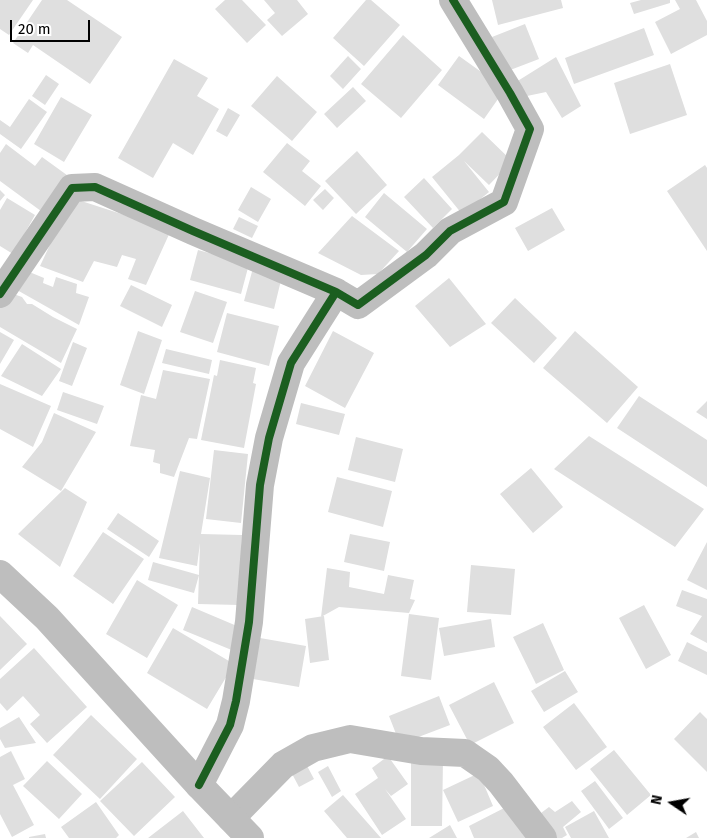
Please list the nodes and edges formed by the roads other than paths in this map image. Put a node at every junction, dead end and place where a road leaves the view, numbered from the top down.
1 (453, 0) edge
2 (336, 292) junction
3 (0, 294) edge
4 (0, 574) edge
5 (199, 785) junction
6 (231, 818) junction
7 (250, 838) edge
8 (542, 838) edge

1 - 2 street
2 - 3 street
2 - 5 street
4 - 5 street
5 - 6 street
6 - 7 street
6 - 8 street

